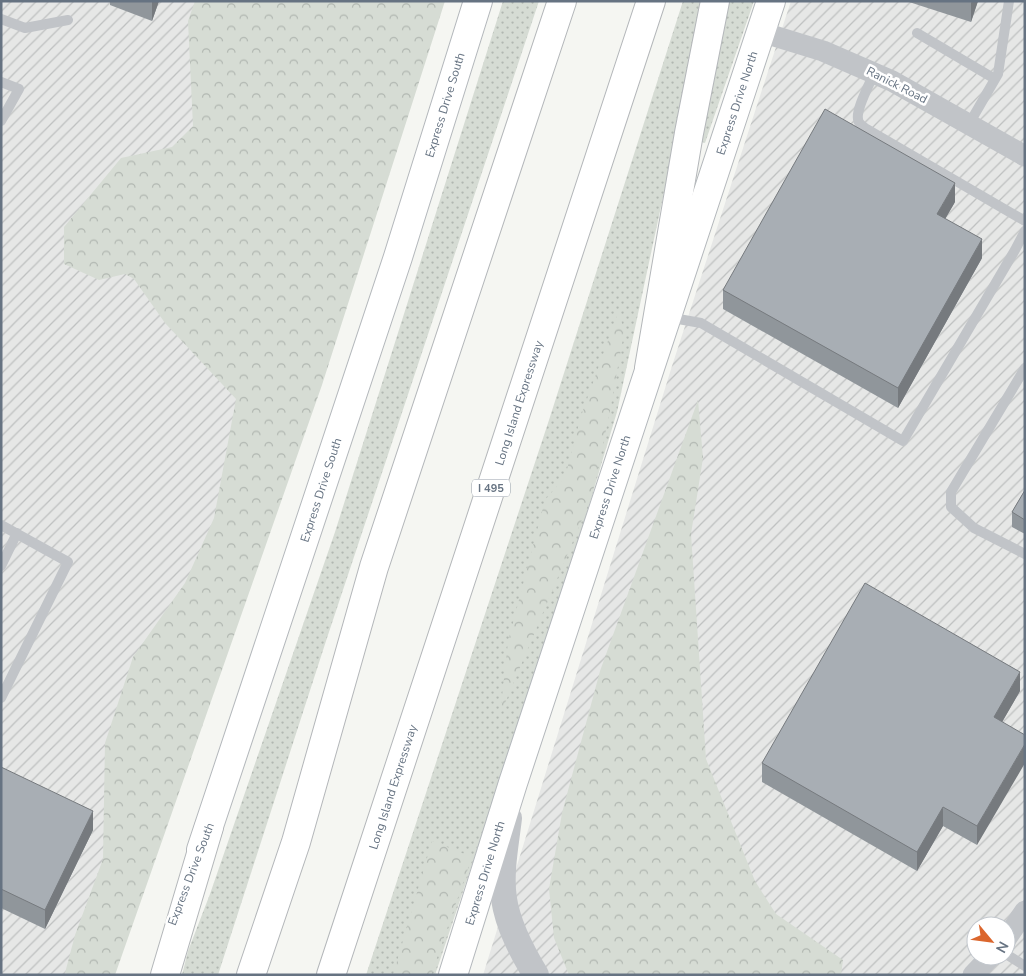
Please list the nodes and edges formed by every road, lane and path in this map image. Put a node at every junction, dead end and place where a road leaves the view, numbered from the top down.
1 (478, 1) edge
2 (562, 1) edge
3 (651, 1) edge
4 (715, 1) edge
5 (770, 1) edge
6 (1009, 1) edge
7 (1, 19) edge
8 (68, 20) dead end
9 (761, 32) junction
10 (917, 33) dead end
11 (874, 73) junction
12 (995, 79) junction
13 (1, 82) edge
14 (1, 121) edge
15 (969, 124) junction
16 (1025, 156) edge
17 (1025, 221) edge
18 (1025, 231) edge
19 (666, 317) junction
20 (649, 368) junction
21 (1025, 368) edge
22 (1, 525) edge
23 (17, 533) junction
24 (1025, 554) edge
25 (1, 566) edge
26 (1, 698) edge
27 (513, 783) junction
28 (209, 828) junction
29 (1025, 911) edge
30 (1016, 924) edge
31 (153, 975) edge
32 (165, 975) edge
33 (251, 975) edge
34 (331, 975) edge
35 (453, 975) edge
36 (536, 975) edge

1 - 28 main road, Express Drive South
2 - 33 main road
3 - 34 main road, Long Island Expressway / I 495
4 - 20 main road
5 - 9 main road, Express Drive North
6 - 12 lane
7 - 8 lane
9 - 11 street, Ranick Road
9 - 19 main road, Express Drive North
10 - 12 lane
11 - 15 street, Ranick Road
11 - 17 lane
12 - 15 lane
13 - 14 lane
15 - 16 street, Ranick Road
18 - 19 lane
19 - 20 main road, Express Drive North
20 - 27 main road, Express Drive North
21 - 24 lane
22 - 23 lane
23 - 25 lane
23 - 26 lane
27 - 35 main road, Express Drive North
27 - 36 street
28 - 31 main road, Express Drive South
28 - 32 main road
29 - 30 street

